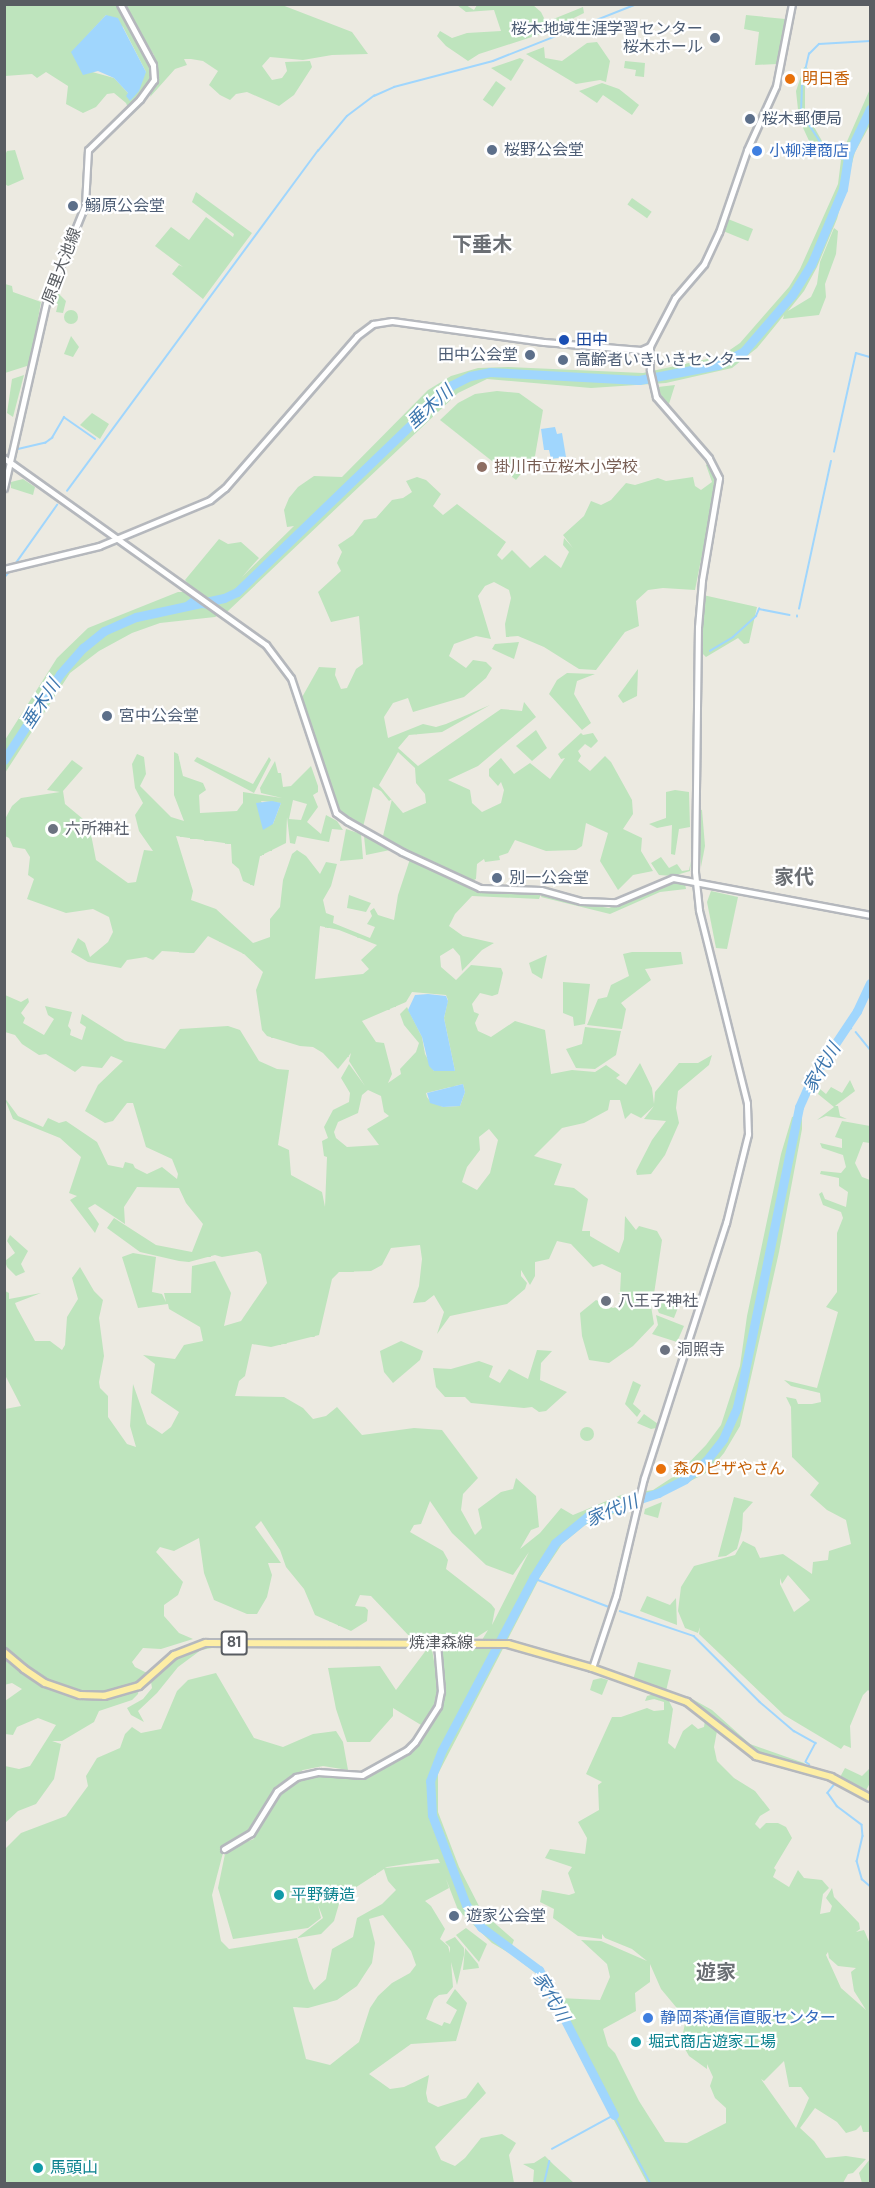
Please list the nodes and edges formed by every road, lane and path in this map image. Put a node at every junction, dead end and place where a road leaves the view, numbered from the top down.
1 (120, 4) edge
2 (792, 4) edge
3 (650, 346) junction
4 (7, 460) edge
5 (4, 488) edge
6 (118, 538) junction
7 (5, 569) edge
8 (696, 881) junction
9 (870, 915) edge
10 (437, 1643) junction
11 (4, 1652) edge
12 (592, 1668) junction
13 (870, 1798) edge
14 (224, 1849) dead end

1 - 4 street, 原里大池線
2 - 3 street
3 - 6 street
3 - 8 street
4 - 5 street, 原里大池線
4 - 6 street
6 - 7 street
6 - 8 street
8 - 9 street
8 - 12 street
10 - 11 main road, 焼津森線 / 81
10 - 12 main road, 焼津森線 / 81
10 - 14 street
12 - 13 main road, 焼津森線 / 81

